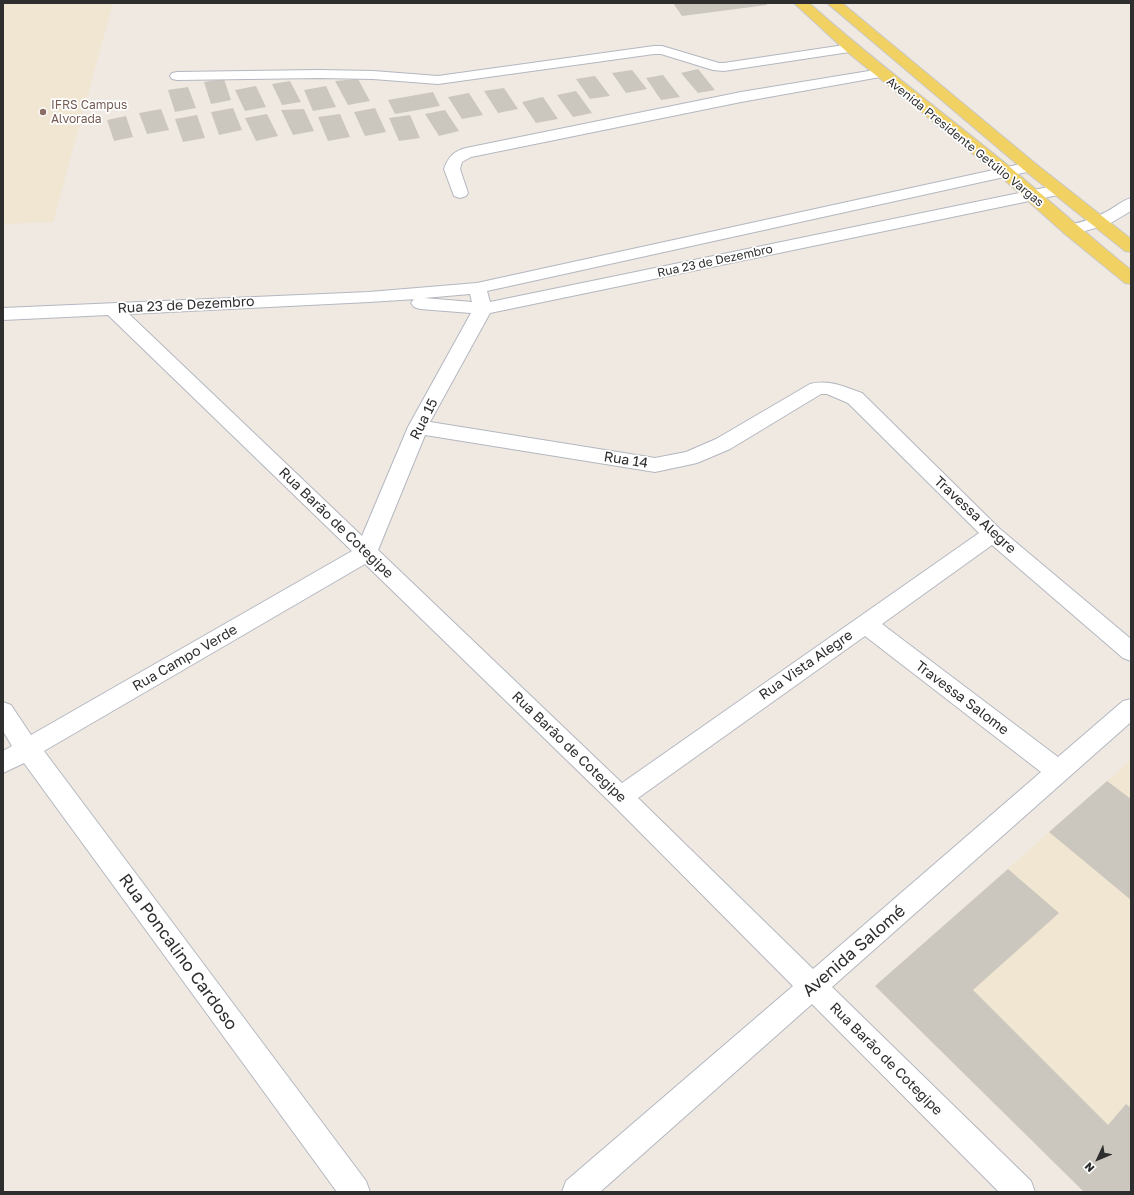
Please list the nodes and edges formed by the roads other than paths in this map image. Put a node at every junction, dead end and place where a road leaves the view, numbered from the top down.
1 (801, 3) edge
2 (834, 3) edge
3 (851, 48) junction
4 (881, 73) junction
5 (178, 76) dead end
6 (1030, 167) junction
7 (1005, 172) junction
8 (1058, 190) junction
9 (460, 193) dead end
10 (1032, 196) junction
11 (1131, 203) edge
12 (1100, 222) junction
13 (1071, 230) junction
14 (1131, 247) edge
15 (1131, 279) edge
16 (477, 288) junction
17 (369, 297) junction
18 (113, 309) junction
19 (483, 309) junction
20 (3, 314) edge
21 (817, 388) joint
22 (418, 427) junction
23 (992, 534) junction
24 (366, 553) junction
25 (864, 624) junction
26 (1131, 652) edge
27 (1131, 708) edge
28 (3, 712) edge
29 (28, 749) junction
30 (3, 763) edge
31 (1059, 772) junction
32 (621, 797) junction
33 (813, 987) junction
34 (355, 1192) edge
35 (577, 1192) edge
36 (1020, 1192) edge

1 - 3 main road, Avenida Presidente Getúlio Vargas
2 - 6 main road, Avenida Presidente Getúlio Vargas
3 - 4 main road, Avenida Presidente Getúlio Vargas
3 - 5 street
4 - 7 main road, Avenida Presidente Getúlio Vargas
4 - 9 street
6 - 7 street, Rua 23 de Dezembro
6 - 8 main road, Avenida Presidente Getúlio Vargas
7 - 10 main road, Avenida Presidente Getúlio Vargas
7 - 16 street, Rua 23 de Dezembro
8 - 10 street, Rua 23 de Dezembro
8 - 12 main road, Avenida Presidente Getúlio Vargas
10 - 13 main road, Avenida Presidente Getúlio Vargas
10 - 19 street, Rua 23 de Dezembro
11 - 12 street
12 - 13 street
12 - 14 main road, Avenida Presidente Getúlio Vargas
13 - 15 main road, Avenida Presidente Getúlio Vargas
16 - 17 street, Rua 23 de Dezembro
16 - 19 street
17 - 18 street, Rua 23 de Dezembro
17 - 19 street, Rua 23 de Dezembro
18 - 20 street, Rua 23 de Dezembro
18 - 24 street, Rua Barão de Cotegipe
19 - 22 street, Rua 15
21 - 22 street, Rua 14
21 - 23 street, Travessa Alegre
22 - 24 street, Rua 15
23 - 25 street, Rua Vista Alegre
23 - 26 street, Travessa Alegre
24 - 29 street, Rua Campo Verde
24 - 32 street, Rua Barão de Cotegipe
25 - 31 street, Travessa Salome
25 - 32 street, Rua Vista Alegre
27 - 31 street, Avenida Salomé
28 - 29 street, Rua Poncalino Cardoso
29 - 30 street, Rua Campo Verde
29 - 34 street, Rua Poncalino Cardoso
31 - 33 street, Avenida Salomé
32 - 33 street, Rua Barão de Cotegipe
33 - 35 street, Avenida Salomé
33 - 36 street, Rua Barão de Cotegipe

